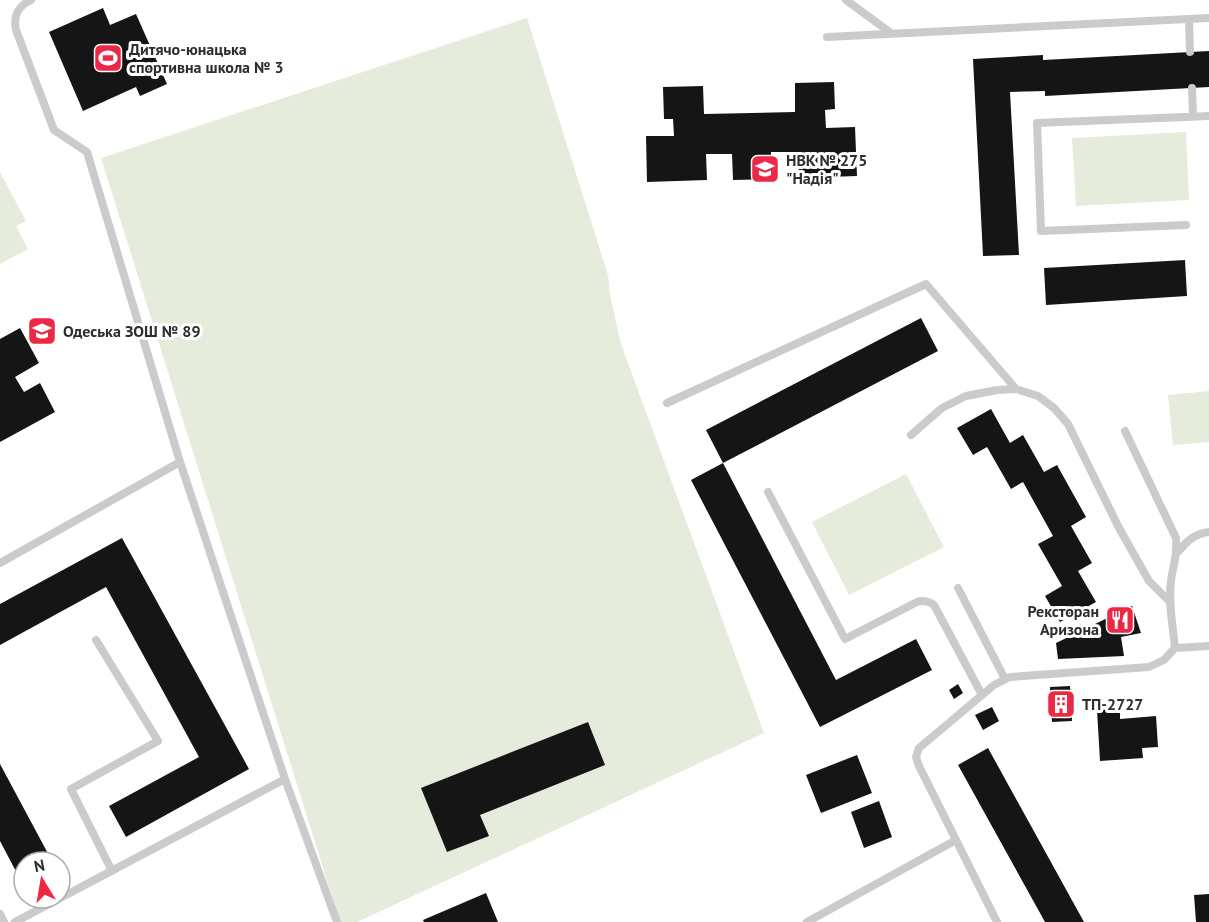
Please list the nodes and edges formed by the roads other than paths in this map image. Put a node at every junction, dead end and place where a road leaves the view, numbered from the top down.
1 (31, 0) edge
2 (846, 0) edge
3 (1209, 18) edge
4 (1189, 19) junction
5 (891, 33) junction
6 (827, 37) dead end
7 (1190, 52) dead end
8 (1191, 88) dead end
9 (1193, 116) junction
10 (1209, 116) edge
11 (1186, 225) dead end
12 (1016, 389) junction
13 (667, 403) dead end
14 (1125, 430) dead end
15 (911, 435) dead end
16 (180, 462) junction
17 (768, 492) dead end
18 (1209, 532) edge
19 (1178, 552) junction
20 (0, 564) edge
21 (958, 588) dead end
22 (1170, 602) junction
23 (96, 640) dead end
24 (1209, 646) edge
25 (1175, 648) junction
26 (1005, 679) junction
27 (982, 695) junction
28 (285, 779) junction
29 (956, 840) junction
30 (112, 871) junction
31 (0, 914) edge
32 (4, 922) edge
33 (15, 922) edge
34 (337, 922) edge
35 (807, 922) edge
36 (997, 922) edge

1 - 16 lane
2 - 5 lane
3 - 4 lane
4 - 5 lane
4 - 7 lane
5 - 6 lane
8 - 9 lane
9 - 10 lane
9 - 11 lane
12 - 13 lane
12 - 15 lane
12 - 22 lane
14 - 19 lane
16 - 20 lane
16 - 28 lane
17 - 27 lane
18 - 19 lane
19 - 22 lane
21 - 26 lane
22 - 25 lane
23 - 30 lane
24 - 25 lane
25 - 26 lane
26 - 27 lane
27 - 29 lane
28 - 30 lane
28 - 34 lane
29 - 35 lane
29 - 36 lane
30 - 33 lane
31 - 32 lane

